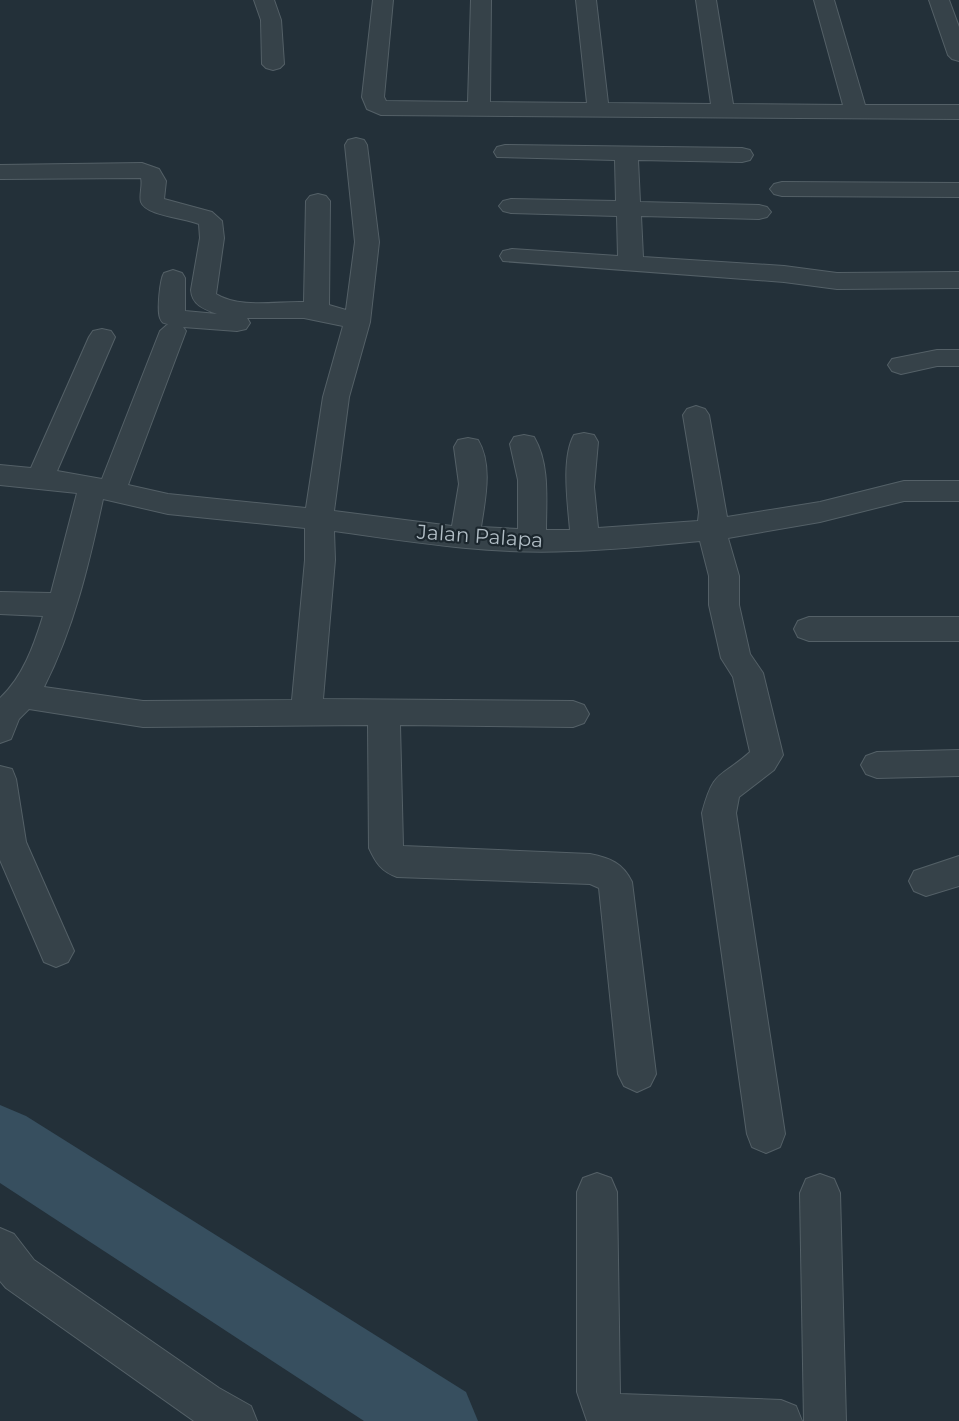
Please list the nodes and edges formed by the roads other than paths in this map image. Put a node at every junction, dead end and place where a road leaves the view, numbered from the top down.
1 (264, 0) edge
2 (383, 0) edge
3 (481, 0) edge
4 (586, 0) edge
5 (706, 0) edge
6 (824, 0) edge
7 (939, 0) edge
8 (959, 55) edge
9 (273, 64) dead end
10 (479, 108) junction
11 (598, 108) junction
12 (723, 110) junction
13 (856, 111) junction
14 (959, 112) edge
15 (356, 144) dead end
16 (505, 152) dead end
17 (626, 154) junction
18 (742, 155) dead end
19 (0, 172) edge
20 (782, 189) dead end
21 (959, 190) edge
22 (318, 201) dead end
23 (511, 206) dead end
24 (630, 208) junction
25 (759, 212) dead end
26 (512, 256) dead end
27 (631, 264) junction
28 (173, 278) dead end
29 (959, 280) edge
30 (316, 310) junction
31 (356, 327) junction
32 (173, 331) dead end
33 (102, 337) dead end
34 (959, 358) edge
35 (902, 365) dead end
36 (696, 415) dead end
37 (584, 442) dead end
38 (524, 444) dead end
39 (468, 447) dead end
40 (0, 475) edge
41 (40, 479) junction
42 (102, 488) junction
43 (959, 491) edge
44 (319, 519) junction
45 (711, 530) junction
46 (465, 537) junction
47 (532, 540) junction
48 (585, 540) junction
49 (0, 603) edge
50 (62, 604) junction
51 (809, 629) dead end
52 (959, 629) edge
53 (23, 696) junction
54 (314, 712) junction
55 (384, 712) junction
56 (573, 714) dead end
57 (0, 730) edge
58 (959, 763) edge
59 (877, 765) dead end
60 (0, 779) edge
61 (959, 871) edge
62 (926, 881) dead end
63 (56, 951) dead end
64 (637, 1074) dead end
65 (766, 1134) dead end
66 (597, 1192) dead end
67 (820, 1193) dead end
68 (7, 1271) edge
69 (209, 1415) edge
70 (781, 1421) edge
71 (825, 1421) edge

1 - 9 street
2 - 10 street
3 - 10 street
4 - 11 street
5 - 12 street
6 - 13 street
7 - 8 street
10 - 11 street
11 - 12 street
12 - 13 street
13 - 14 street
15 - 31 street
16 - 17 street
17 - 18 street
17 - 24 street
19 - 30 street
20 - 21 street
22 - 30 street
23 - 24 street
24 - 25 street
24 - 27 street
26 - 27 street
27 - 29 street
28 - 31 street
30 - 31 street
31 - 44 street
32 - 42 street
33 - 41 street
34 - 35 street
36 - 45 street
37 - 48 street
38 - 47 street
39 - 46 street
40 - 41 street, Jalan Palapa
41 - 42 street, Jalan Palapa
42 - 44 street, Jalan Palapa
42 - 50 street
43 - 45 street, Jalan Palapa
44 - 46 street, Jalan Palapa
44 - 54 street
45 - 48 street, Jalan Palapa
45 - 65 street
46 - 47 street, Jalan Palapa
47 - 48 street, Jalan Palapa
49 - 50 street
50 - 53 street
51 - 52 street
53 - 54 street
53 - 57 street
54 - 55 street
55 - 56 street
55 - 64 street
58 - 59 street
60 - 63 street
61 - 62 street
66 - 70 street
67 - 71 street
68 - 69 street

